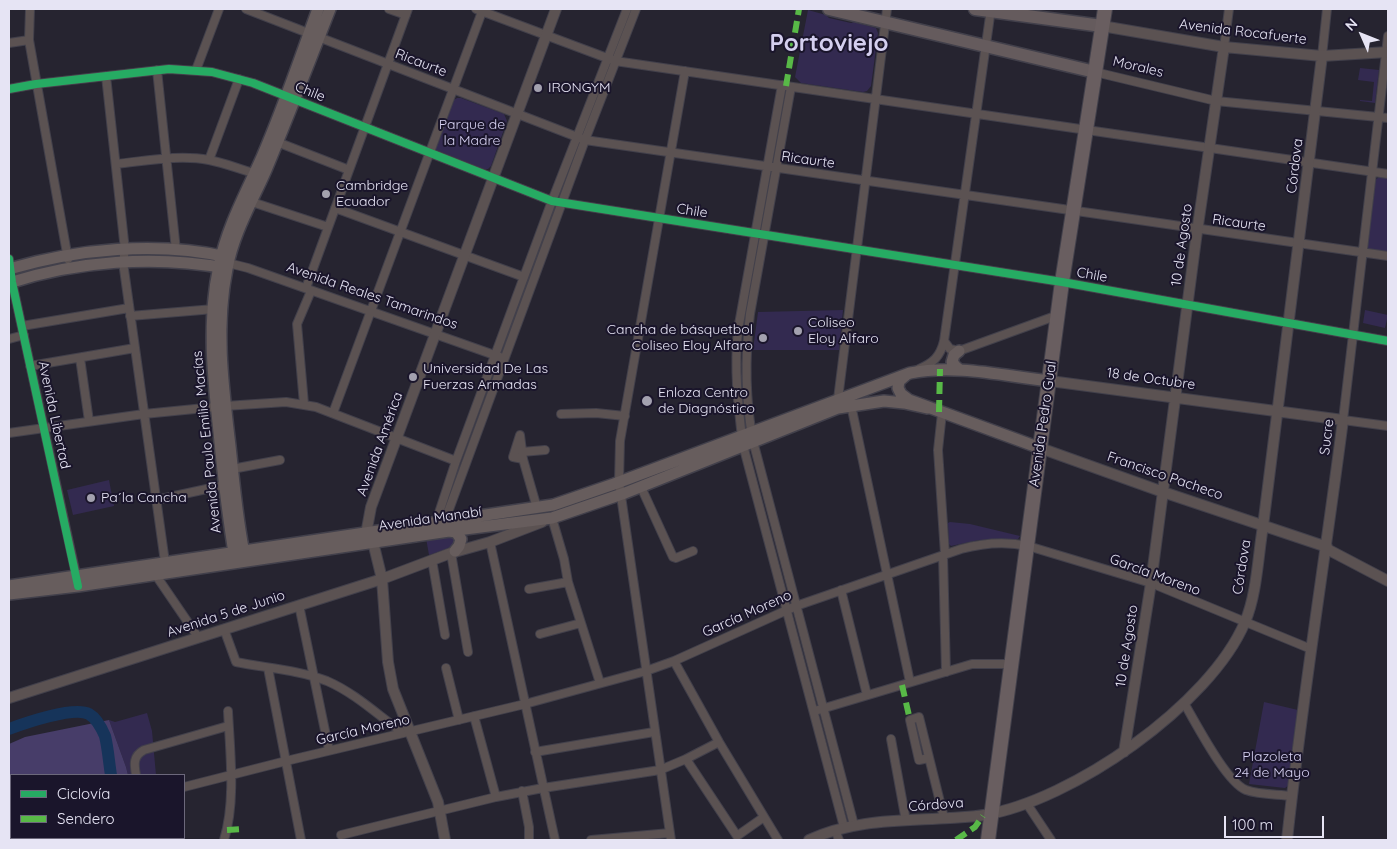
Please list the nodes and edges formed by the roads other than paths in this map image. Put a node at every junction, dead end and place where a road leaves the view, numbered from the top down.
1 (30, 9) edge
2 (219, 9) edge
3 (246, 9) edge
4 (318, 9) edge
5 (330, 9) edge
6 (389, 9) edge
7 (556, 9) edge
8 (627, 9) edge
9 (636, 9) edge
10 (829, 9) edge
11 (887, 9) edge
12 (976, 9) edge
13 (1105, 9) edge
14 (1229, 9) edge
15 (1327, 9) edge
16 (480, 10) edge
17 (991, 10) edge
18 (407, 12) edge
19 (885, 22) junction
20 (1102, 26) junction
21 (314, 35) junction
22 (546, 35) junction
23 (1388, 36) edge
24 (28, 40) junction
25 (9, 43) edge
26 (986, 46) junction
27 (1224, 48) junction
28 (1387, 52) edge
29 (1322, 56) junction
30 (608, 57) junction
31 (616, 61) junction
32 (388, 64) junction
33 (157, 70) junction
34 (196, 70) junction
35 (685, 71) junction
36 (1095, 72) junction
37 (106, 76) junction
38 (239, 79) junction
39 (36, 84) junction
40 (782, 86) junction
41 (791, 87) junction
42 (453, 89) junction
43 (9, 90) edge
44 (290, 97) junction
45 (875, 100) junction
46 (1216, 101) junction
47 (1315, 110) junction
48 (517, 113) junction
49 (976, 113) junction
50 (1379, 118) junction
51 (1388, 118) edge
52 (365, 127) junction
53 (1085, 129) junction
54 (576, 137) junction
55 (585, 140) junction
56 (277, 142) junction
57 (1209, 148) junction
58 (430, 153) junction
59 (671, 153) junction
60 (166, 159) junction
61 (209, 160) junction
62 (1309, 162) junction
63 (116, 164) junction
64 (766, 167) junction
65 (776, 168) junction
66 (349, 170) junction
67 (1372, 172) junction
68 (254, 173) junction
69 (1388, 174) edge
70 (493, 178) junction
71 (865, 181) junction
72 (964, 196) junction
73 (552, 201) junction
74 (252, 202) junction
75 (563, 202) junction
76 (335, 208) junction
77 (1073, 211) junction
78 (659, 218) junction
79 (328, 227) junction
80 (1197, 229) junction
81 (400, 232) junction
82 (755, 234) junction
83 (764, 235) junction
84 (1299, 244) junction
85 (856, 248) junction
86 (125, 250) junction
87 (176, 250) junction
88 (1362, 252) junction
89 (464, 255) junction
90 (68, 256) junction
91 (1388, 256) edge
92 (123, 262) junction
93 (225, 262) junction
94 (954, 265) junction
95 (10, 266) edge
96 (70, 268) junction
97 (524, 277) junction
98 (10, 282) edge
99 (1062, 282) junction
100 (308, 289) junction
101 (1188, 304) junction
102 (214, 309) junction
103 (130, 312) junction
104 (371, 312) junction
105 (1058, 315) junction
106 (1289, 323) junction
107 (22, 326) junction
108 (435, 334) junction
109 (1352, 334) junction
110 (24, 335) junction
111 (9, 339) edge
112 (944, 341) junction
113 (1388, 341) edge
114 (135, 348) junction
115 (959, 351) junction
116 (495, 356) junction
117 (80, 358) junction
118 (505, 359) junction
119 (930, 364) junction
120 (30, 366) junction
121 (960, 370) junction
122 (910, 373) junction
123 (1050, 381) junction
124 (1175, 398) junction
125 (304, 404) junction
126 (838, 404) junction
127 (221, 406) junction
128 (851, 406) junction
129 (927, 408) junction
130 (1278, 411) junction
131 (942, 413) junction
132 (144, 414) junction
133 (333, 414) junction
134 (560, 414) dead end
135 (625, 416) junction
136 (1343, 420) junction
137 (89, 421) junction
138 (1388, 426) edge
139 (44, 428) junction
140 (9, 433) edge
141 (397, 438) junction
142 (747, 438) junction
143 (1040, 448) junction
144 (545, 450) dead end
145 (280, 460) dead end
146 (456, 461) junction
147 (232, 469) junction
148 (619, 482) junction
149 (224, 485) junction
150 (641, 487) junction
151 (1163, 492) junction
152 (620, 495) junction
153 (156, 500) junction
154 (553, 505) junction
155 (537, 508) junction
156 (552, 518) junction
157 (518, 522) junction
158 (1263, 526) junction
159 (441, 528) junction
160 (369, 538) junction
161 (490, 542) junction
162 (1028, 546) junction
163 (1327, 548) junction
164 (693, 551) dead end
165 (453, 552) junction
166 (944, 554) junction
167 (240, 556) junction
168 (432, 560) junction
169 (165, 562) junction
170 (887, 573) junction
171 (155, 574) junction
172 (382, 579) junction
173 (77, 581) junction
174 (1388, 581) edge
175 (568, 582) junction
176 (1150, 584) junction
177 (9, 586) edge
178 (529, 589) dead end
179 (842, 590) junction
180 (9, 594) edge
181 (299, 605) junction
182 (796, 606) junction
183 (787, 609) junction
184 (1245, 622) junction
185 (581, 623) junction
186 (224, 628) junction
187 (540, 634) dead end
188 (445, 635) dead end
189 (198, 637) junction
190 (1311, 649) junction
191 (468, 652) dead end
192 (674, 661) junction
193 (1012, 664) junction
194 (268, 668) junction
195 (446, 668) dead end
196 (646, 671) junction
197 (946, 672) junction
198 (313, 676) junction
199 (910, 682) junction
200 (600, 683) junction
201 (867, 695) junction
202 (9, 698) edge
203 (1184, 703) junction
204 (525, 704) junction
205 (823, 709) junction
206 (228, 712) dead end
207 (814, 712) junction
208 (474, 716) junction
209 (458, 720) junction
210 (228, 726) junction
211 (654, 732) junction
212 (407, 733) junction
213 (891, 739) dead end
214 (719, 742) junction
215 (329, 750) junction
216 (535, 752) junction
217 (1124, 752) junction
218 (929, 758) junction
219 (686, 759) junction
220 (286, 761) junction
221 (660, 770) junction
222 (136, 774) edge
223 (231, 775) junction
224 (185, 787) edge
225 (543, 788) junction
226 (522, 791) junction
227 (1292, 796) junction
228 (496, 797) junction
229 (1027, 804) junction
230 (440, 810) junction
231 (992, 814) junction
232 (764, 817) junction
233 (944, 818) junction
234 (906, 820) junction
235 (843, 831) edge
236 (341, 835) dead end
237 (671, 836) edge
238 (989, 839) edge
239 (224, 840) edge
240 (301, 840) edge
241 (445, 840) edge
242 (529, 840) edge
243 (555, 840) edge
244 (591, 840) edge
245 (778, 840) edge
246 (810, 840) edge
247 (1051, 840) edge
248 (1288, 840) edge

1 - 24 street
2 - 34 street
3 - 21 street, Ricaurte
4 - 21 main road, Avenida Paulo Emilio Macías
5 - 21 main road, Avenida Paulo Emilio Macías
6 - 18 street
7 - 22 street, Avenida América
8 - 30 street
9 - 31 street
10 - 19 main road, Morales
11 - 19 street
12 - 17 main road, Avenida Rocafuerte
13 - 20 highway, Avenida Pedro Gual
14 - 27 street, 10 de Agosto
15 - 29 street, Córdova
16 - 22 street
16 - 42 street
17 - 20 main road, Avenida Rocafuerte
17 - 26 street
18 - 32 street
19 - 26 main road, Morales
19 - 45 street
20 - 27 street, Avenida Rocafuerte
20 - 36 highway, Avenida Pedro Gual
21 - 32 street, Ricaurte
21 - 44 main road, Avenida Paulo Emilio Macías
22 - 30 street
22 - 48 street, Avenida América
23 - 28 street, Sucre
24 - 25 street
24 - 39 street
26 - 36 main road, Morales
26 - 49 street
27 - 29 street, Avenida Rocafuerte
27 - 46 street, 10 de Agosto
28 - 29 street, Avenida Rocafuerte
28 - 50 street, Sucre
29 - 47 street, Córdova
30 - 31 street
30 - 54 street
31 - 35 street
31 - 55 street
32 - 42 street, Ricaurte
32 - 52 street
33 - 34 street, Chile
33 - 37 street, Chile
33 - 60 street
34 - 38 street, Chile
35 - 40 street
35 - 59 street
36 - 46 street, Morales
36 - 53 highway, Avenida Pedro Gual
37 - 39 street, Chile
37 - 63 street
38 - 44 street, Chile
38 - 61 street
39 - 43 street, Chile
39 - 90 street
40 - 41 street
40 - 64 street
41 - 45 street
41 - 65 street
42 - 48 street, Ricaurte
42 - 58 street
44 - 52 street, Chile
44 - 56 main road, Avenida Paulo Emilio Macías
44 - 68 main road, Avenida Paulo Emilio Macías
45 - 49 street
45 - 71 street
46 - 47 street, Morales
46 - 57 street, 10 de Agosto
47 - 50 street, Morales
47 - 62 street, Córdova
48 - 54 street, Ricaurte
48 - 70 street, Avenida América
49 - 53 street
49 - 72 street
50 - 51 street, Morales
50 - 67 street, Sucre
52 - 58 street, Chile
52 - 66 street
53 - 57 street
53 - 77 highway, Avenida Pedro Gual
54 - 55 street, Ricaurte
54 - 73 street
55 - 59 street, Ricaurte
55 - 75 street
56 - 66 street
56 - 74 main road, Avenida Paulo Emilio Macías
57 - 62 street
57 - 80 street, 10 de Agosto
58 - 70 street, Chile
58 - 81 street
59 - 64 street, Ricaurte
59 - 78 street
60 - 61 street
60 - 63 street
60 - 87 street
61 - 68 street
62 - 67 street
62 - 84 street, Córdova
63 - 86 street
64 - 65 street, Ricaurte
64 - 82 street
65 - 71 street, Ricaurte
65 - 83 street
66 - 76 street
67 - 69 street
67 - 88 street, Sucre
68 - 93 main road, Avenida Paulo Emilio Macías
70 - 73 street, Chile
70 - 89 street, Avenida América
71 - 72 street, Ricaurte
71 - 85 street
72 - 77 street, Ricaurte
72 - 94 street
73 - 75 street, Chile
73 - 97 street
74 - 79 street
74 - 93 main road, Avenida Paulo Emilio Macías
75 - 78 street, Chile
75 - 118 street
76 - 79 street
76 - 81 street
77 - 80 street, Ricaurte
77 - 99 highway, Avenida Pedro Gual
78 - 82 street, Chile
78 - 135 street
79 - 100 street
80 - 84 street, Ricaurte
80 - 101 street, 10 de Agosto
81 - 89 street
81 - 104 street
82 - 83 street, Chile
82 - 142 street
83 - 85 street, Chile
83 - 142 street
84 - 88 street, Ricaurte
84 - 106 street, Córdova
85 - 94 street, Chile
85 - 126 street
86 - 87 main road, Avenida Reales Tamarindos
86 - 90 main road, Avenida Reales Tamarindos
86 - 92 street
87 - 93 main road, Avenida Reales Tamarindos
88 - 91 street, Ricaurte
88 - 109 street, Sucre
89 - 97 street
89 - 108 street, Avenida América
90 - 95 main road, Avenida Reales Tamarindos
90 - 96 street
92 - 93 main road, Avenida Reales Tamarindos
92 - 96 main road, Avenida Reales Tamarindos
92 - 103 street
93 - 100 street, Avenida Reales Tamarindos
93 - 102 main road, Avenida Paulo Emilio Macías
93 - 127 main road, Avenida Paulo Emilio Macías
94 - 99 street, Chile
94 - 112 street
95 - 98 street, Avenida Libertad
96 - 98 main road, Avenida Reales Tamarindos
97 - 116 street
98 - 107 street, Avenida Libertad
99 - 101 street, Chile
99 - 105 highway, Avenida Pedro Gual
100 - 104 street, Avenida Reales Tamarindos
100 - 125 street
101 - 106 street, Chile
101 - 124 street, 10 de Agosto
102 - 103 street
102 - 127 main road, Avenida Paulo Emilio Macías
103 - 107 street
103 - 114 street
104 - 108 street, Avenida Reales Tamarindos
104 - 133 street
105 - 115 street
105 - 123 highway, Avenida Pedro Gual
106 - 109 street, Chile
106 - 130 street, Córdova
107 - 110 street, Avenida Libertad
108 - 116 street, Avenida Reales Tamarindos
108 - 141 street, Avenida América
109 - 113 street, Chile
109 - 136 street, Sucre
110 - 111 street
110 - 120 street, Avenida Libertad
112 - 115 street
112 - 119 street
114 - 117 street
114 - 132 street
115 - 119 street
115 - 121 main road
116 - 118 street, Avenida Reales Tamarindos
116 - 146 street
117 - 120 street
117 - 137 street
118 - 159 street
119 - 122 street
120 - 139 street, Avenida Libertad
121 - 122 main road, 18 de Octubre
121 - 123 main road, 18 de Octubre
122 - 126 main road, 18 de Octubre
122 - 129 main road
123 - 124 street, 18 de Octubre
123 - 143 highway, Avenida Pedro Gual
124 - 130 street, 18 de Octubre
124 - 151 street, 10 de Agosto
125 - 127 street
125 - 133 street
126 - 128 main road
126 - 142 main road, Avenida Manabí
127 - 132 street
127 - 147 main road, Avenida Paulo Emilio Macías
127 - 149 main road, Avenida Paulo Emilio Macías
128 - 129 main road
128 - 170 street
129 - 131 main road, Francisco Pacheco
130 - 136 street, 18 de Octubre
130 - 158 street, Córdova
131 - 143 main road, Francisco Pacheco
131 - 166 street
132 - 137 street
132 - 153 street
133 - 141 street
134 - 135 street
135 - 148 street
136 - 138 street, 18 de Octubre
136 - 163 street, Sucre
137 - 139 street
139 - 140 street
139 - 173 street, Avenida Libertad
141 - 146 street
141 - 160 street, Avenida América
142 - 148 main road, Avenida Manabí
142 - 150 main road, Avenida Manabí
142 - 182 street
142 - 183 street
143 - 151 street, Francisco Pacheco
143 - 162 highway, Avenida Pedro Gual
144 - 155 street
145 - 147 street
146 - 159 street
147 - 167 main road, Avenida Paulo Emilio Macías
148 - 152 street
148 - 154 main road, Avenida Manabí
149 - 153 street
149 - 167 main road, Avenida Paulo Emilio Macías
150 - 152 main road, Avenida Manabí
150 - 164 street
151 - 158 street, Francisco Pacheco
151 - 176 street, 10 de Agosto
152 - 156 main road, Avenida Manabí
152 - 196 street
153 - 169 street
154 - 155 main road, Avenida Manabí
154 - 157 street, Avenida 5 de Junio
155 - 159 main road, Avenida Manabí
156 - 157 main road, Avenida Manabí
156 - 161 street, Avenida 5 de Junio
156 - 175 street
157 - 159 main road, Avenida Manabí
157 - 165 street, Avenida 5 de Junio
158 - 163 street, Francisco Pacheco
158 - 184 street, Córdova
159 - 160 main road, Avenida Manabí
159 - 165 main road
160 - 167 main road, Avenida Manabí
160 - 172 street, Avenida América
161 - 165 street, Avenida 5 de Junio
161 - 204 street
162 - 166 street, García Moreno
162 - 176 street, García Moreno
162 - 193 highway, Avenida Pedro Gual
163 - 174 street, Francisco Pacheco
163 - 190 street, Sucre
165 - 168 street, Avenida 5 de Junio
165 - 191 street
166 - 170 street, García Moreno
166 - 197 street
167 - 169 main road, Avenida Manabí
167 - 171 main road, Avenida Manabí
168 - 172 street, Avenida 5 de Junio
168 - 188 street
169 - 171 street
169 - 173 main road, Avenida Manabí
170 - 179 street, García Moreno
170 - 199 street
171 - 173 main road, Avenida Manabí
171 - 189 street
172 - 181 street, Avenida 5 de Junio
172 - 212 street, Avenida América
173 - 177 main road, Avenida Manabí
173 - 180 main road, Avenida Manabí
175 - 178 street
175 - 185 street
176 - 184 street, García Moreno
176 - 217 street, 10 de Agosto
179 - 182 street, García Moreno
179 - 201 street
181 - 186 street, Avenida 5 de Junio
181 - 198 street
182 - 183 street, García Moreno
182 - 205 street
183 - 192 street, García Moreno
183 - 207 street
184 - 190 street, García Moreno
184 - 203 street, Córdova
185 - 187 street
185 - 200 street
186 - 189 street, Avenida 5 de Junio
186 - 194 street
189 - 202 street, Avenida 5 de Junio
190 - 227 street, Sucre
192 - 196 street, García Moreno
192 - 214 street
193 - 197 street
193 - 231 highway, Avenida Pedro Gual
194 - 198 street
194 - 220 street
195 - 209 street
196 - 200 street, García Moreno
196 - 211 street
197 - 199 street
198 - 212 street
198 - 215 street
199 - 201 street
200 - 204 street, García Moreno
201 - 205 street
203 - 217 street, Córdova
203 - 227 street
204 - 208 street, García Moreno
204 - 216 street
205 - 207 street
205 - 235 street
206 - 210 street
207 - 235 street
208 - 209 street, García Moreno
208 - 228 street
209 - 212 street, García Moreno
210 - 222 street
210 - 223 street
211 - 216 street
211 - 221 street
212 - 215 street, García Moreno
212 - 230 street, Avenida América
213 - 234 street
214 - 219 street
214 - 232 street
215 - 220 street, García Moreno
216 - 225 street
217 - 229 street, Córdova
218 - 218 street
218 - 233 street
219 - 221 street
219 - 232 street
220 - 223 street, García Moreno
220 - 240 street
221 - 225 street
221 - 237 street
223 - 224 street, García Moreno
223 - 239 street
225 - 226 street
225 - 243 street
226 - 228 street
226 - 242 street
227 - 248 street, Sucre
228 - 230 street
229 - 231 street, Córdova
229 - 247 street
230 - 236 street
230 - 241 street, Avenida América
231 - 233 street, Córdova
231 - 238 highway, Avenida Pedro Gual
232 - 245 street
233 - 234 street, Córdova
234 - 235 street, Córdova
235 - 246 street, Córdova
237 - 244 street

